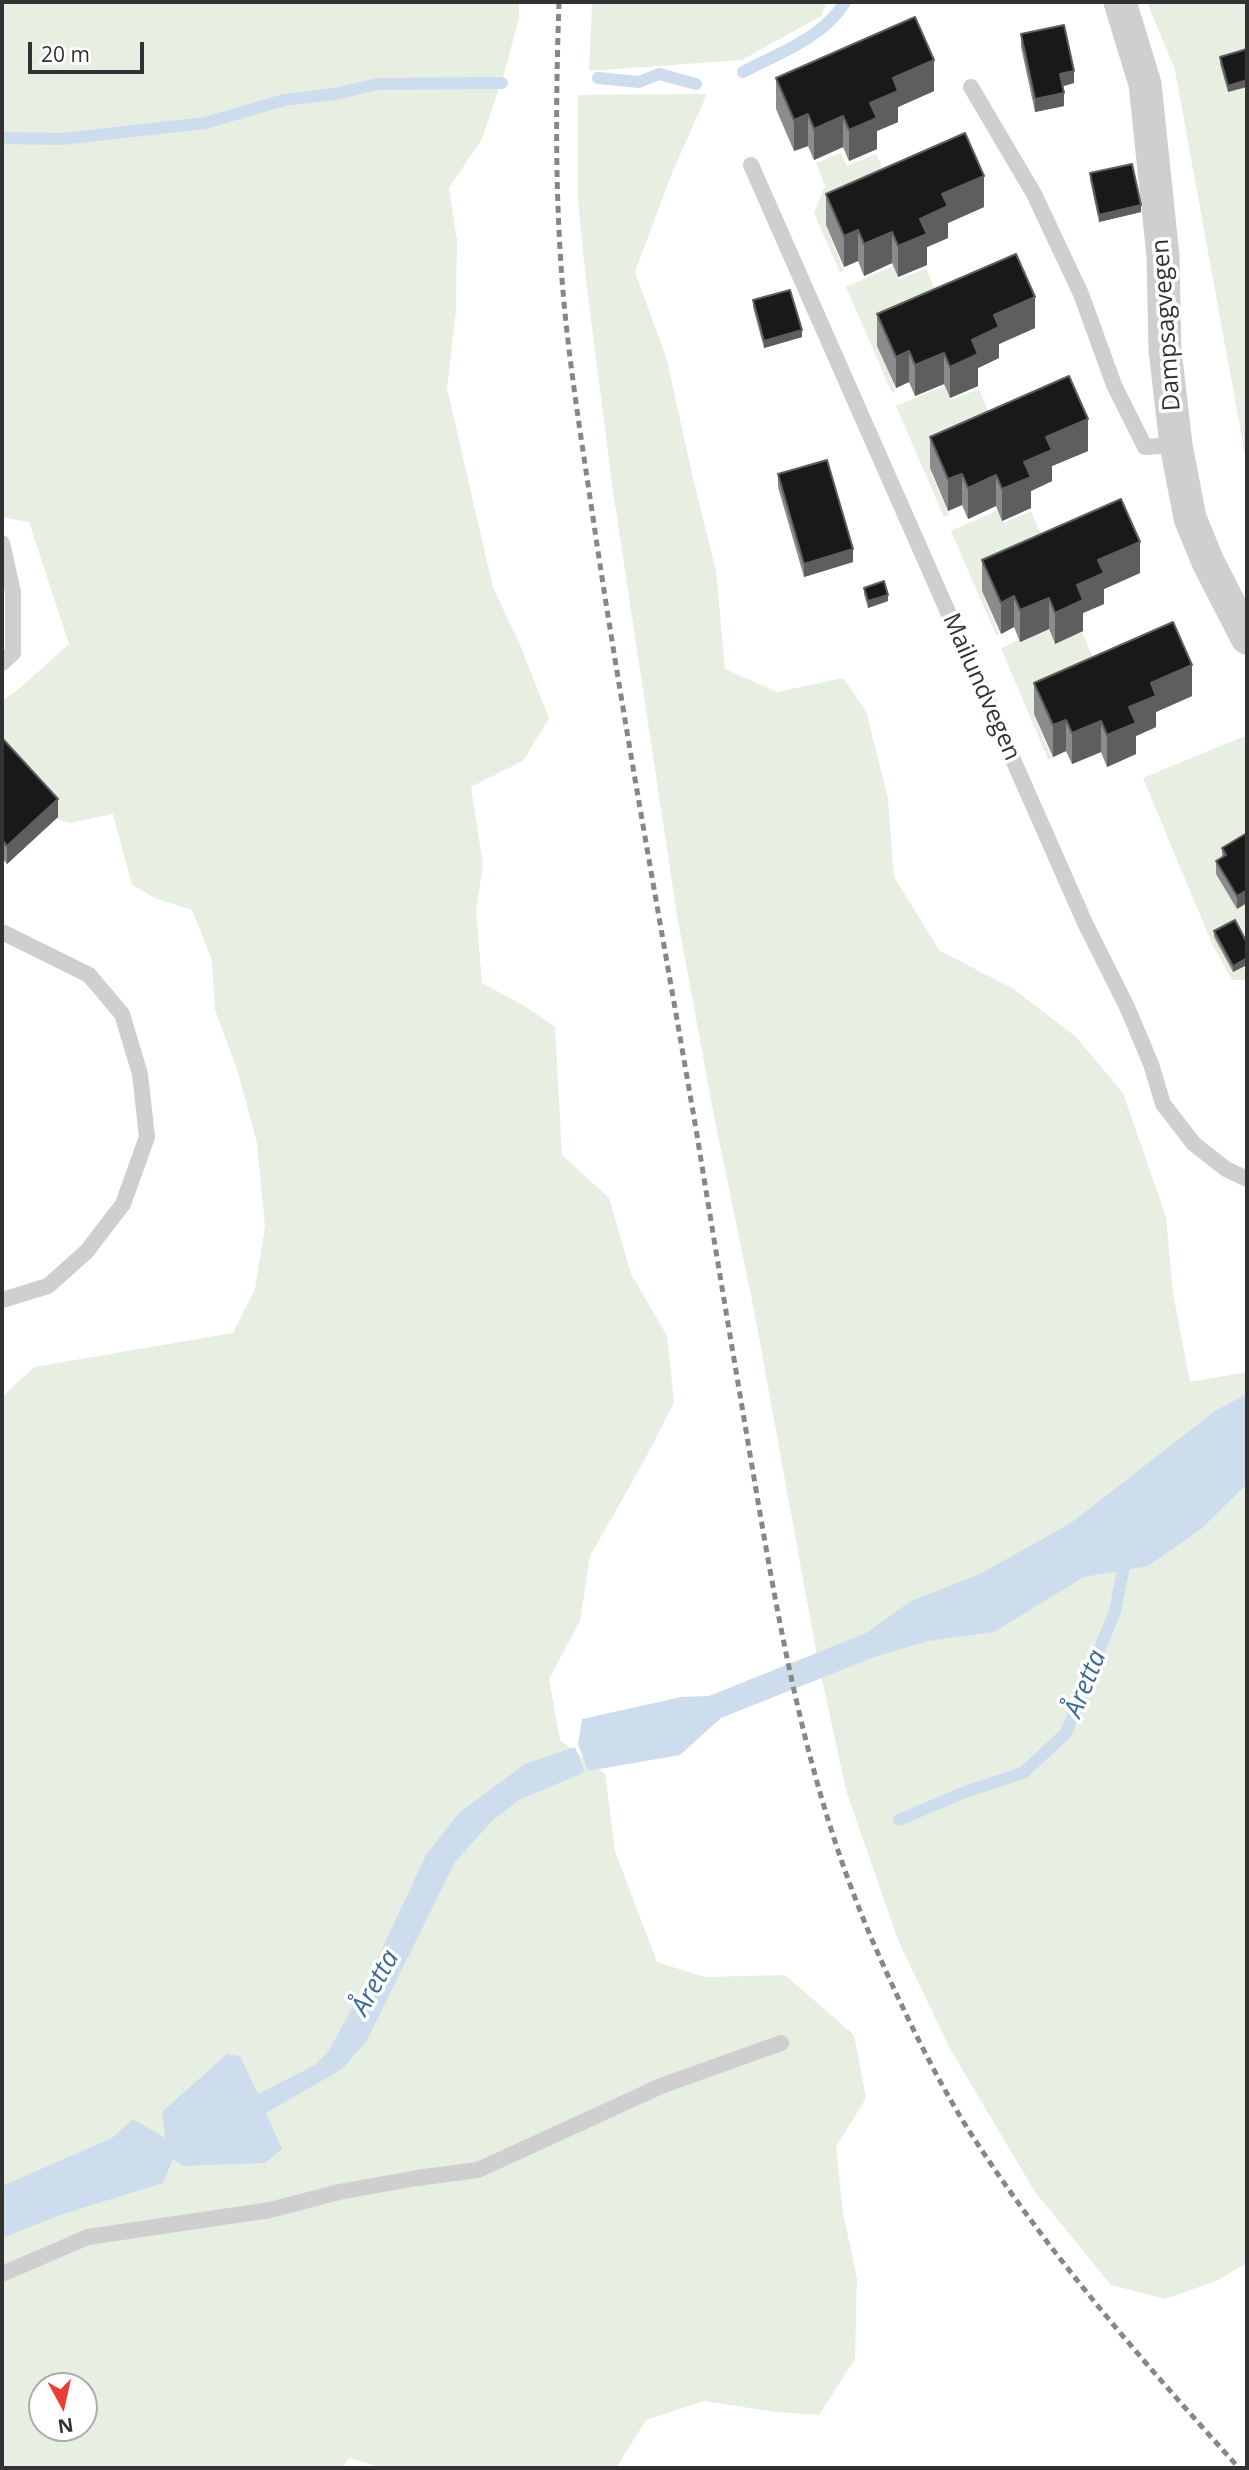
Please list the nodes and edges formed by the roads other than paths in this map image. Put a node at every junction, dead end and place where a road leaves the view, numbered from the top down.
1 (1120, 2) edge
2 (971, 88) dead end
3 (751, 165) dead end
4 (1175, 445) junction
5 (2, 543) edge
6 (1247, 638) edge
7 (2, 663) edge
8 (2, 932) edge
9 (1247, 1179) edge
10 (2, 1300) edge
11 (781, 2043) dead end
12 (2, 2274) edge

1 - 4 street, Dampsagvegen
2 - 4 lane
3 - 9 lane, Mailundvegen
4 - 6 street, Dampsagvegen
5 - 7 lane
8 - 10 lane
11 - 12 lane

